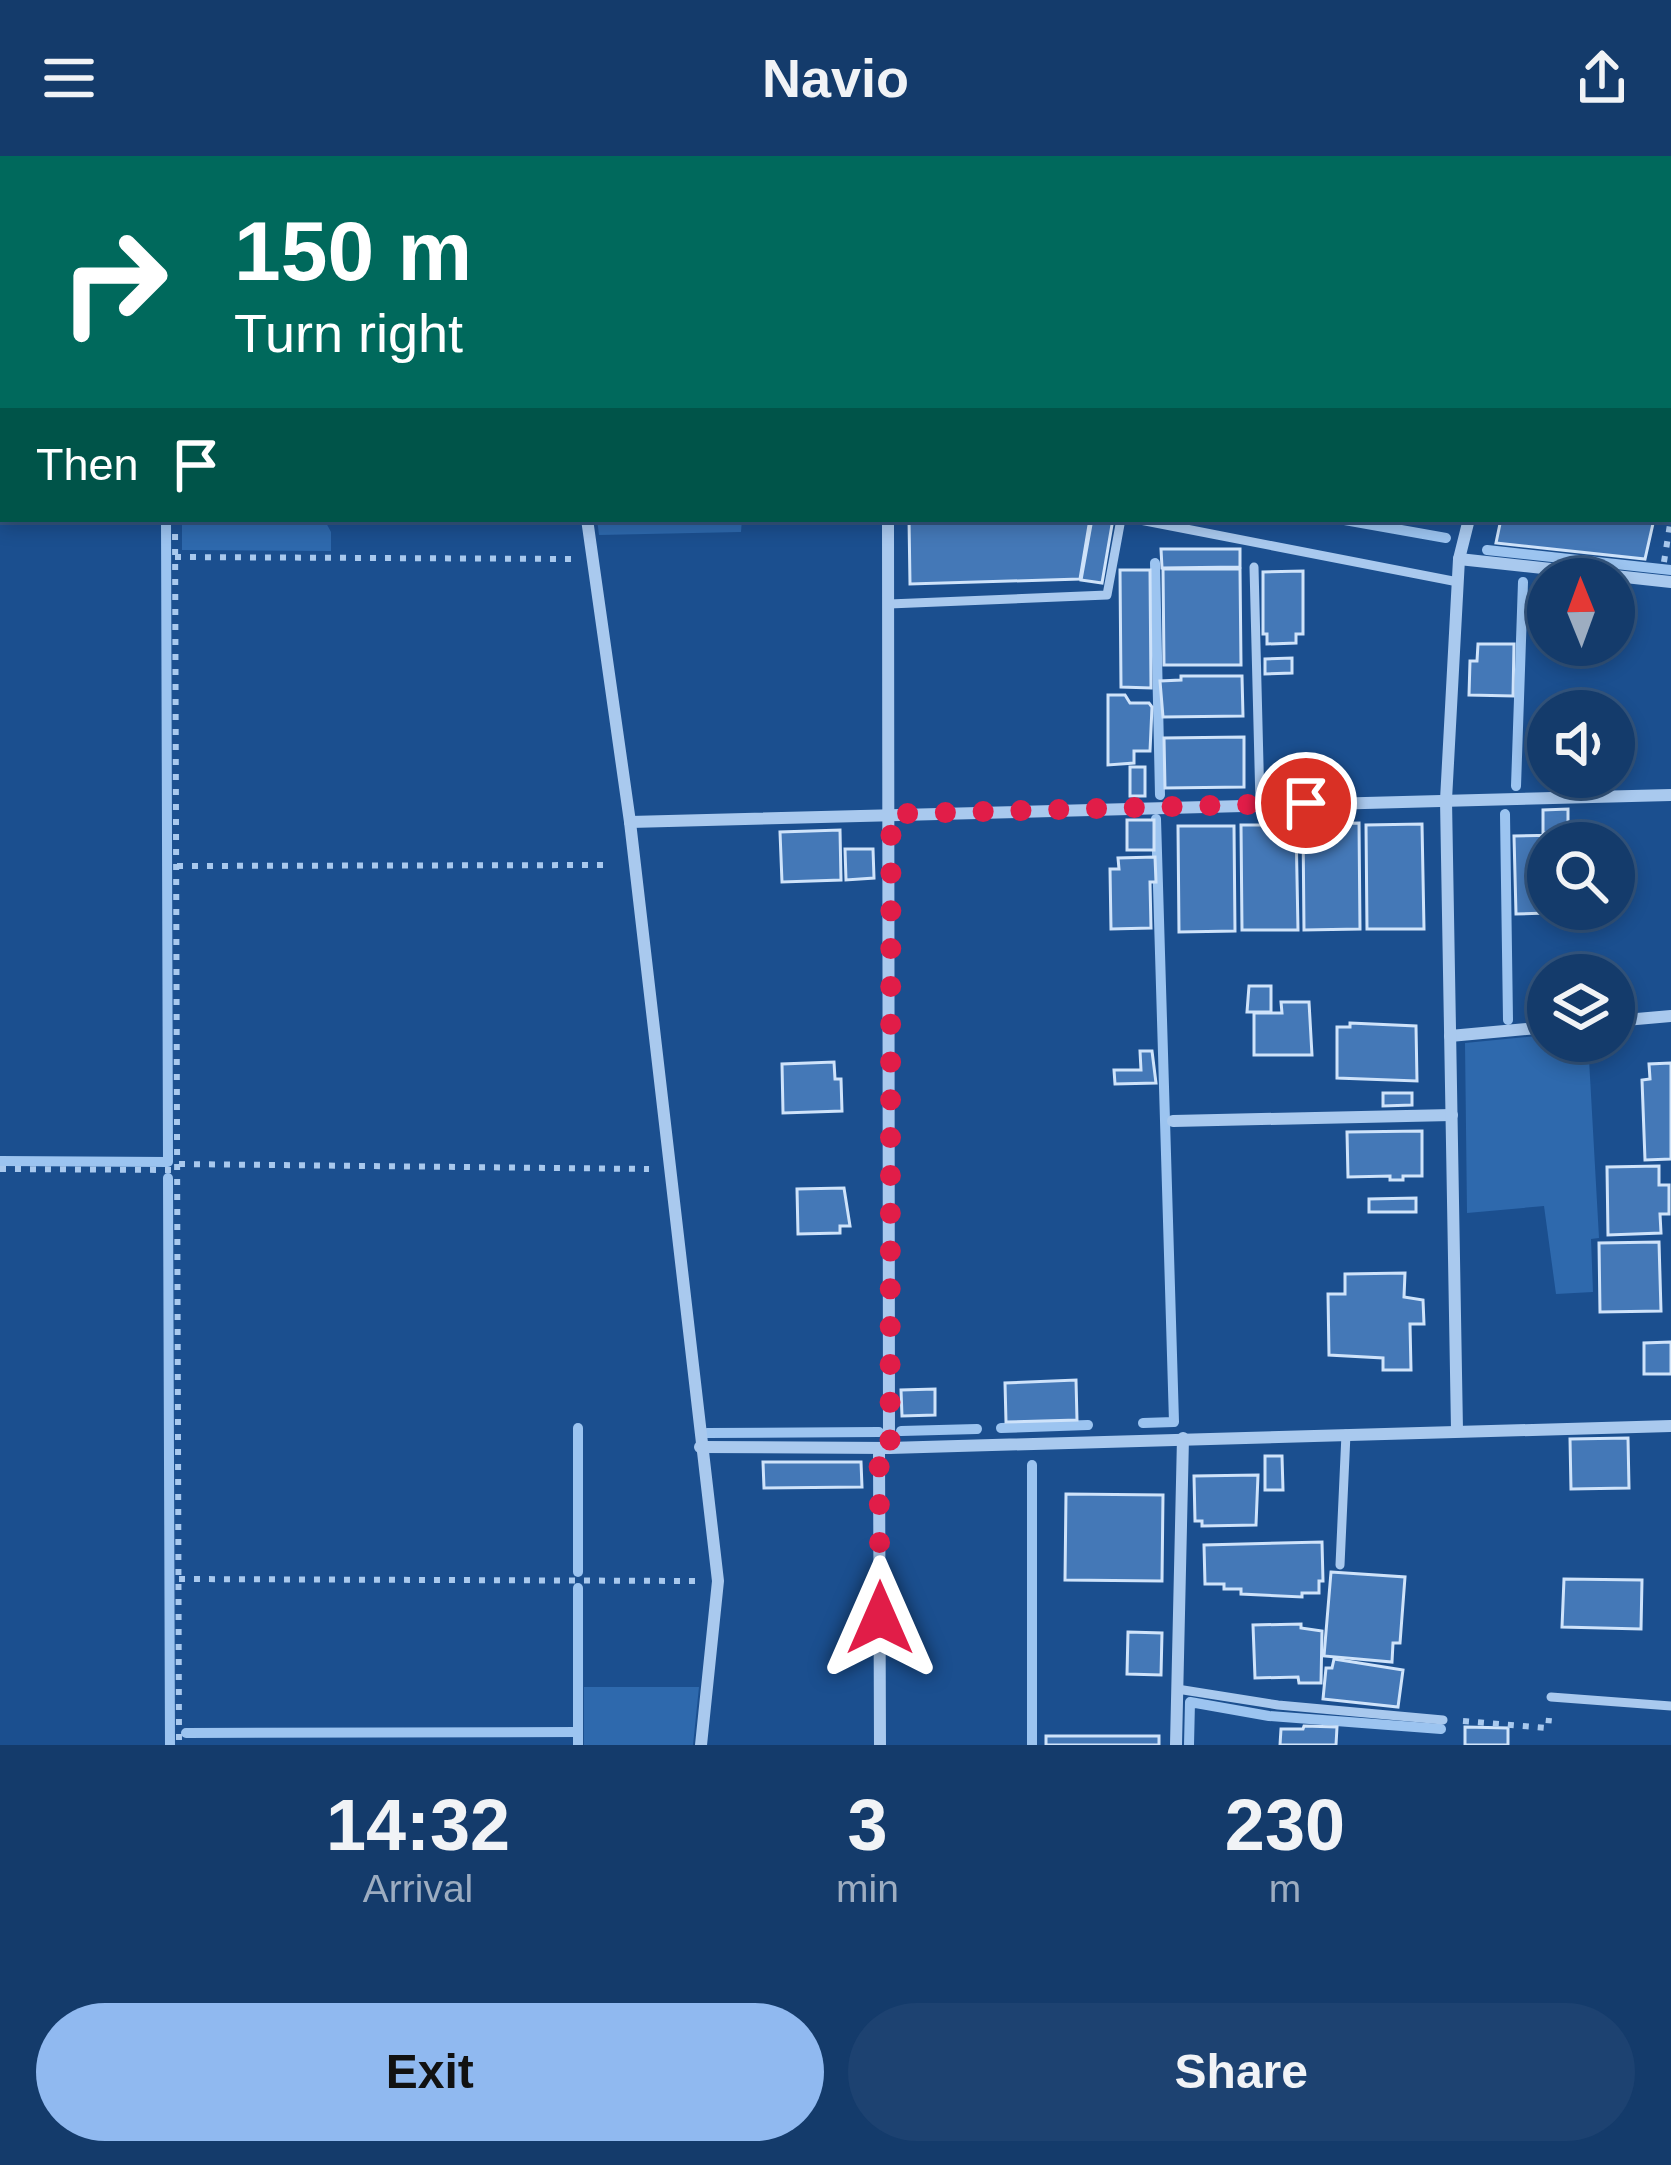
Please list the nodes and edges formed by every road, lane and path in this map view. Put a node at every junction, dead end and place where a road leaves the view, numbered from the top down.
1 (175, 522) edge
2 (587, 522) edge
3 (888, 522) edge
4 (1120, 522) edge
5 (1150, 522) edge
6 (1468, 522) edge
7 (1670, 522) edge
8 (175, 557) junction
9 (592, 560) junction
10 (1459, 560) junction
11 (1664, 563) dead end
12 (1254, 567) dead end
13 (1458, 582) junction
14 (1671, 582) edge
15 (889, 604) junction
16 (1671, 795) edge
17 (1446, 800) junction
18 (1260, 804) junction
19 (891, 814) junction
20 (629, 822) junction
21 (635, 865) junction
22 (177, 866) junction
23 (1671, 1016) edge
24 (1635, 1019) edge
25 (1527, 1029) edge
26 (1450, 1036) junction
27 (1452, 1114) junction
28 (1173, 1121) dead end
29 (178, 1167) junction
30 (0, 1169) edge
31 (669, 1169) junction
32 (1671, 1426) edge
33 (1457, 1430) junction
34 (1346, 1434) junction
35 (1183, 1438) junction
36 (700, 1447) junction
37 (884, 1448) junction
38 (1340, 1565) dead end
39 (179, 1579) junction
40 (718, 1581) junction
41 (1178, 1689) junction
42 (1551, 1696) joint
43 (1671, 1706) edge
44 (1443, 1720) joint
45 (179, 1745) edge
46 (701, 1745) edge
47 (880, 1745) edge
48 (1176, 1745) edge

1 - 8 path
2 - 9 street
3 - 15 street
4 - 15 lane
5 - 13 lane
6 - 10 street
7 - 11 path
8 - 9 path
8 - 22 path
9 - 20 street
10 - 13 street
10 - 14 street
12 - 18 lane
13 - 17 street
15 - 19 street
16 - 17 street
17 - 18 street
17 - 26 street
18 - 19 street
19 - 20 street
19 - 37 street
20 - 21 street
21 - 22 path
21 - 31 street
22 - 29 path
23 - 24 street
25 - 26 street
26 - 27 street
27 - 28 street
27 - 33 street
29 - 30 path
29 - 31 path
29 - 39 path
31 - 36 street
32 - 33 street
33 - 34 street
34 - 35 street
34 - 38 lane
35 - 37 street
35 - 41 street
36 - 37 street
36 - 40 street
37 - 47 street
39 - 40 path
39 - 45 path
40 - 46 street
41 - 44 lane
41 - 48 street
42 - 43 lane
42 - 44 path

